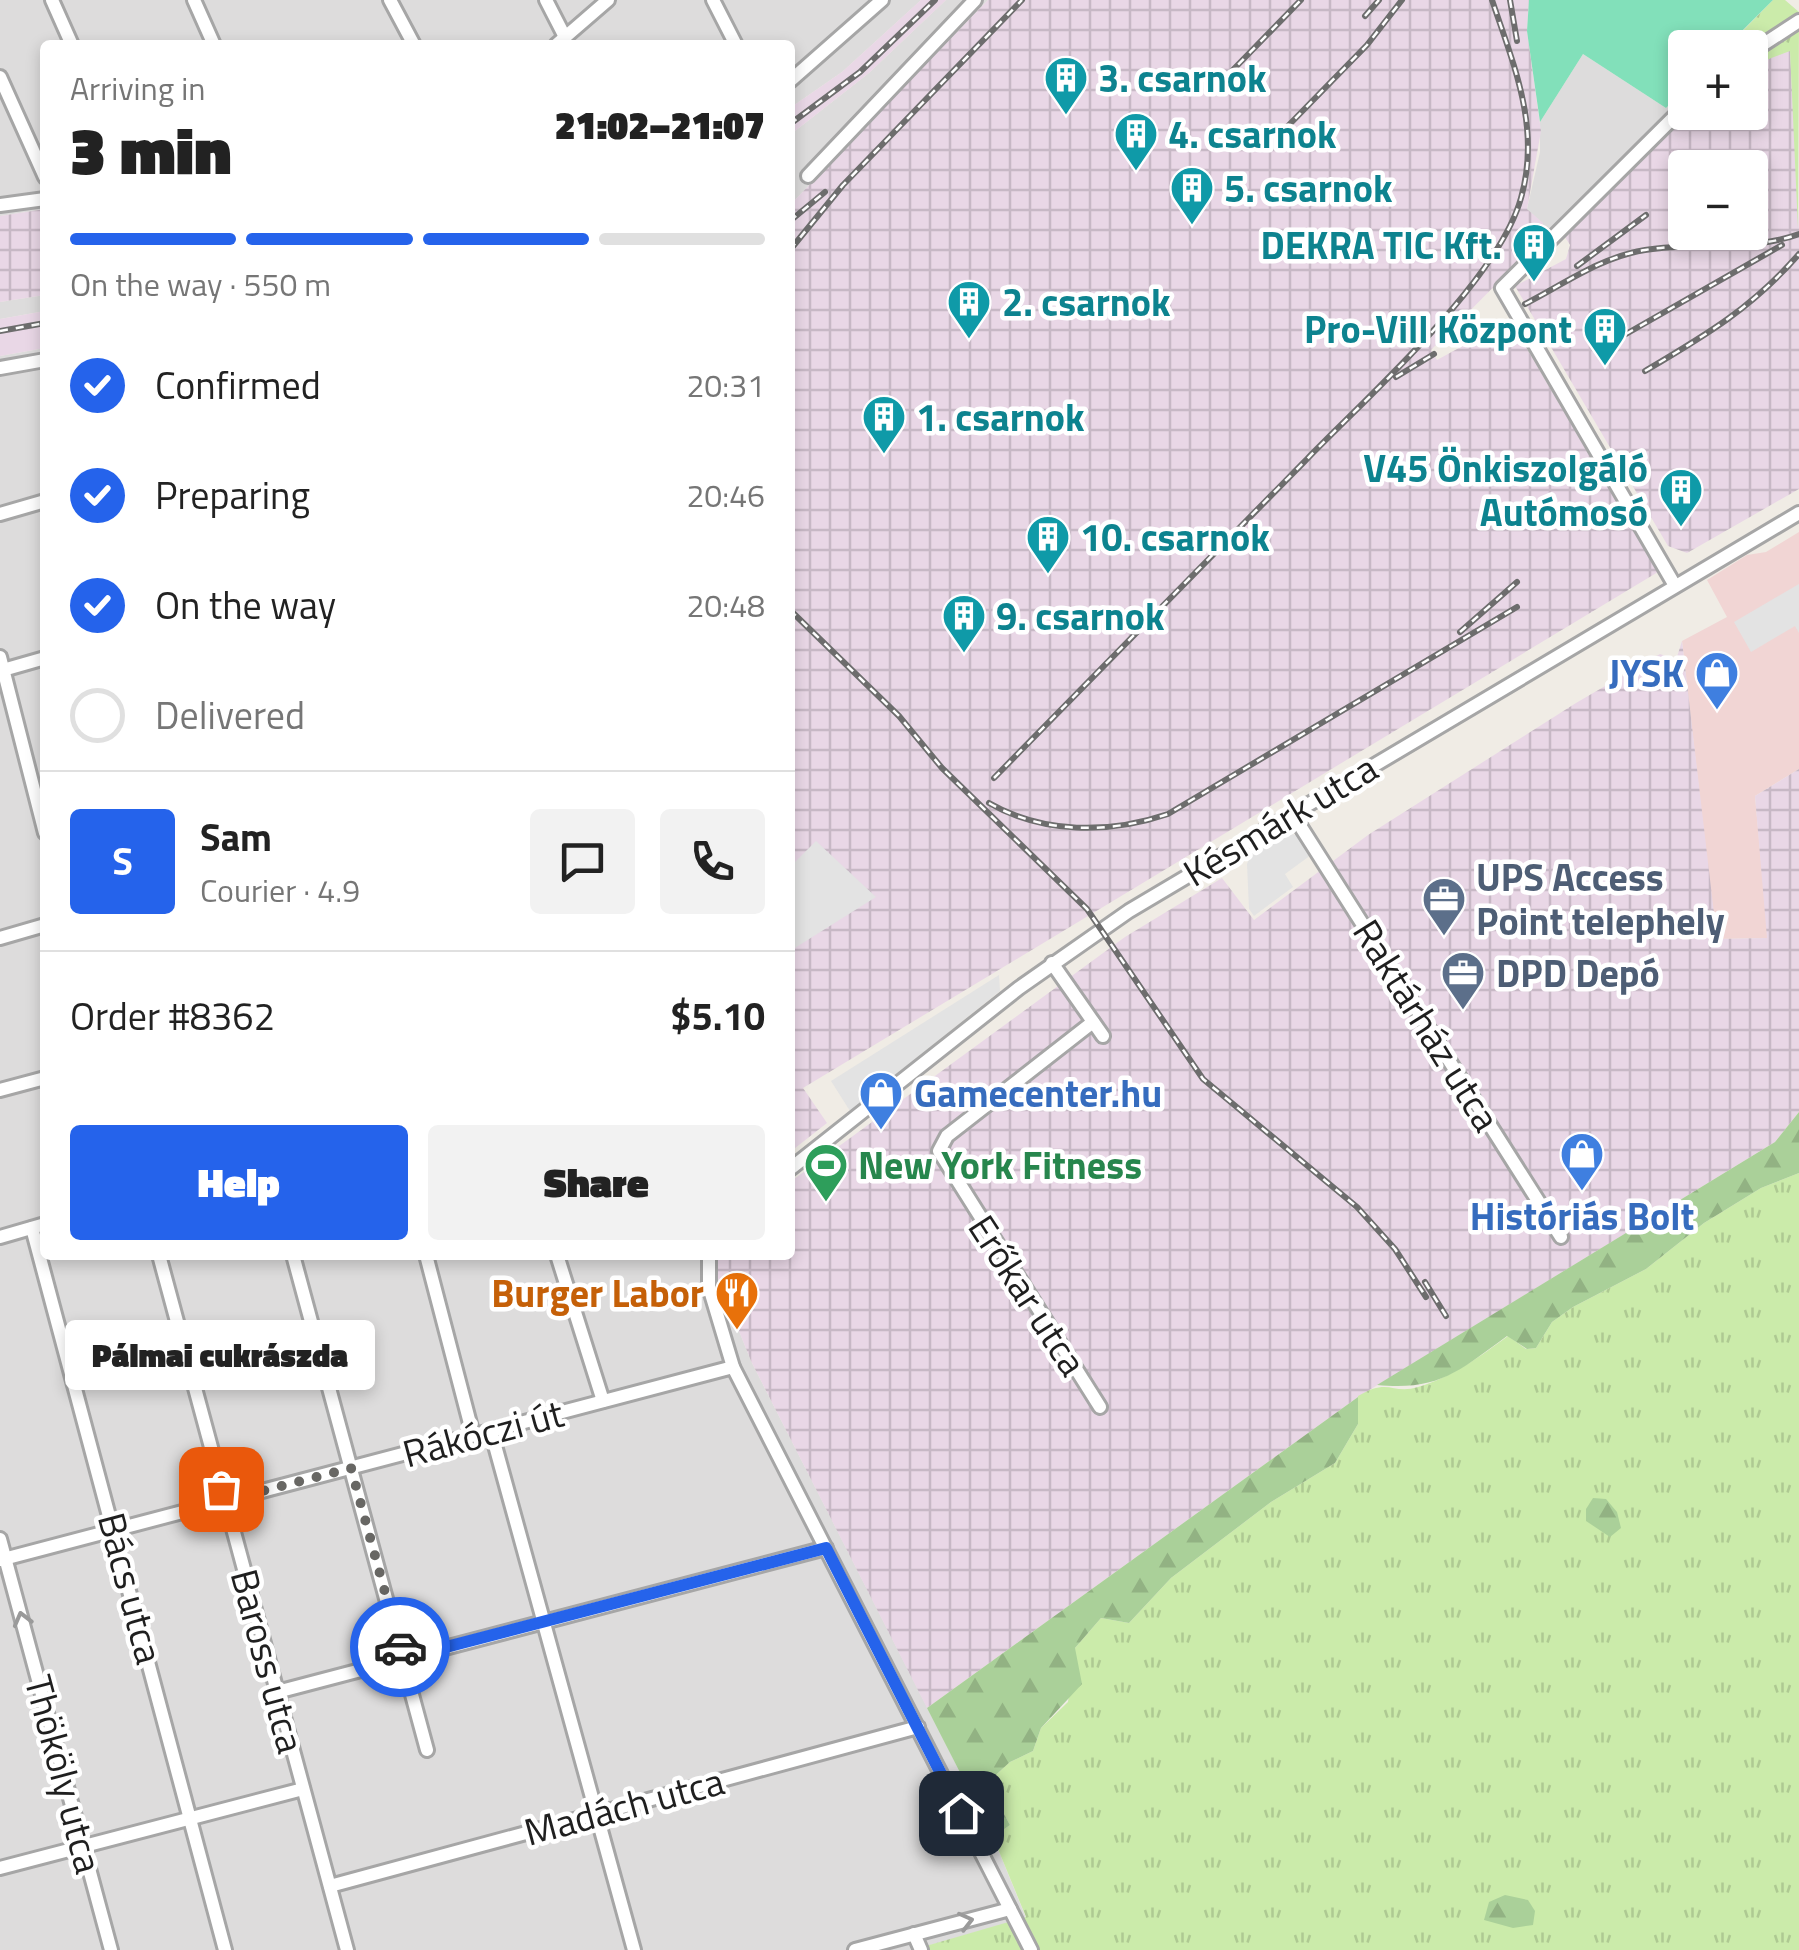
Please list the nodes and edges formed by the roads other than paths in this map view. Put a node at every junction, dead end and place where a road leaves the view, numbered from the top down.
1 (52, 0) edge
2 (194, 0) edge
3 (390, 0) edge
4 (546, 0) edge
5 (608, 0) edge
6 (713, 0) edge
7 (882, 0) edge
8 (975, 0) edge
9 (1799, 21) edge
10 (70, 40) edge
11 (212, 40) edge
12 (411, 40) edge
13 (561, 40) edge
14 (562, 40) edge
15 (733, 40) edge
16 (1768, 41) edge
17 (0, 77) edge
18 (795, 77) edge
19 (1668, 123) edge
20 (40, 166) edge
21 (808, 176) dead end
22 (40, 200) edge
23 (0, 205) edge
24 (40, 361) edge
25 (0, 368) edge
26 (40, 503) edge
27 (1799, 512) edge
28 (0, 514) edge
29 (1674, 584) junction
30 (40, 659) edge
31 (2, 663) edge
32 (40, 792) edge
33 (1292, 813) junction
34 (40, 927) edge
35 (0, 938) edge
36 (1052, 963) junction
37 (1094, 1022) junction
38 (1103, 1036) dead end
39 (40, 1079) edge
40 (0, 1090) edge
41 (795, 1165) edge
42 (38, 1226) edge
43 (0, 1237) edge
44 (1561, 1237) dead end
45 (47, 1260) edge
46 (160, 1260) edge
47 (294, 1260) edge
48 (427, 1260) edge
49 (560, 1260) edge
50 (709, 1260) edge
51 (733, 1367) junction
52 (603, 1401) junction
53 (1100, 1406) dead end
54 (491, 1430) junction
55 (473, 1435) junction
56 (351, 1468) junction
57 (224, 1501) junction
58 (116, 1529) junction
59 (0, 1539) edge
60 (826, 1548) junction
61 (3, 1559) edge
62 (543, 1622) junction
63 (404, 1658) junction
64 (276, 1692) junction
65 (918, 1727) junction
66 (427, 1750) dead end
67 (303, 1790) junction
68 (596, 1813) junction
69 (190, 1819) junction
70 (83, 1847) junction
71 (0, 1868) edge
72 (330, 1886) junction
73 (1010, 1909) junction
74 (914, 1934) junction
75 (111, 1950) edge
76 (225, 1950) edge
77 (347, 1950) edge
78 (634, 1950) edge
79 (855, 1950) edge
80 (920, 1950) edge
81 (1031, 1950) edge

1 - 10 street
2 - 11 street
3 - 12 street
4 - 13 street
5 - 14 street
6 - 15 street
7 - 18 street
8 - 21 street
9 - 16 street
17 - 20 street
19 - 29 street
22 - 23 street
24 - 25 street
26 - 28 street
27 - 29 street, Késmárk utca
29 - 33 street, Késmárk utca
30 - 31 street
31 - 32 street
33 - 36 street, Késmárk utca
33 - 44 street, Raktárház utca
34 - 35 street
36 - 37 street
36 - 41 street, Késmárk utca
37 - 38 street
37 - 53 street, Erőkar utca
39 - 40 street
42 - 43 street
45 - 58 street, Bács utca
46 - 57 street, Baross utca
47 - 56 street
48 - 55 street
49 - 52 street
50 - 51 street
51 - 52 street, Rákóczi út
51 - 60 street
52 - 54 street, Rákóczi út
54 - 55 street, Rákóczi út
54 - 62 street
55 - 56 street, Rákóczi út
56 - 57 street, Rákóczi út
56 - 63 street
57 - 58 street, Rákóczi út
57 - 64 street, Baross utca
58 - 61 street, Rákóczi út
58 - 69 street, Bács utca
59 - 61 street, Thököly utca
60 - 62 street
60 - 65 street
70 -> 61 street, Thököly utca
62 - 63 street
62 - 68 street
63 - 64 street
63 - 66 street
64 - 67 street, Baross utca
65 - 68 street, Madách utca
65 - 73 street
67 - 69 street
67 - 72 street, Baross utca
68 - 72 street, Madách utca
68 - 78 street
69 - 70 street
69 - 76 street, Bács utca
70 - 71 street
70 - 75 street, Thököly utca
72 - 77 street, Baross utca
74 -> 73 street
73 - 81 street
74 - 79 street
74 - 80 street

